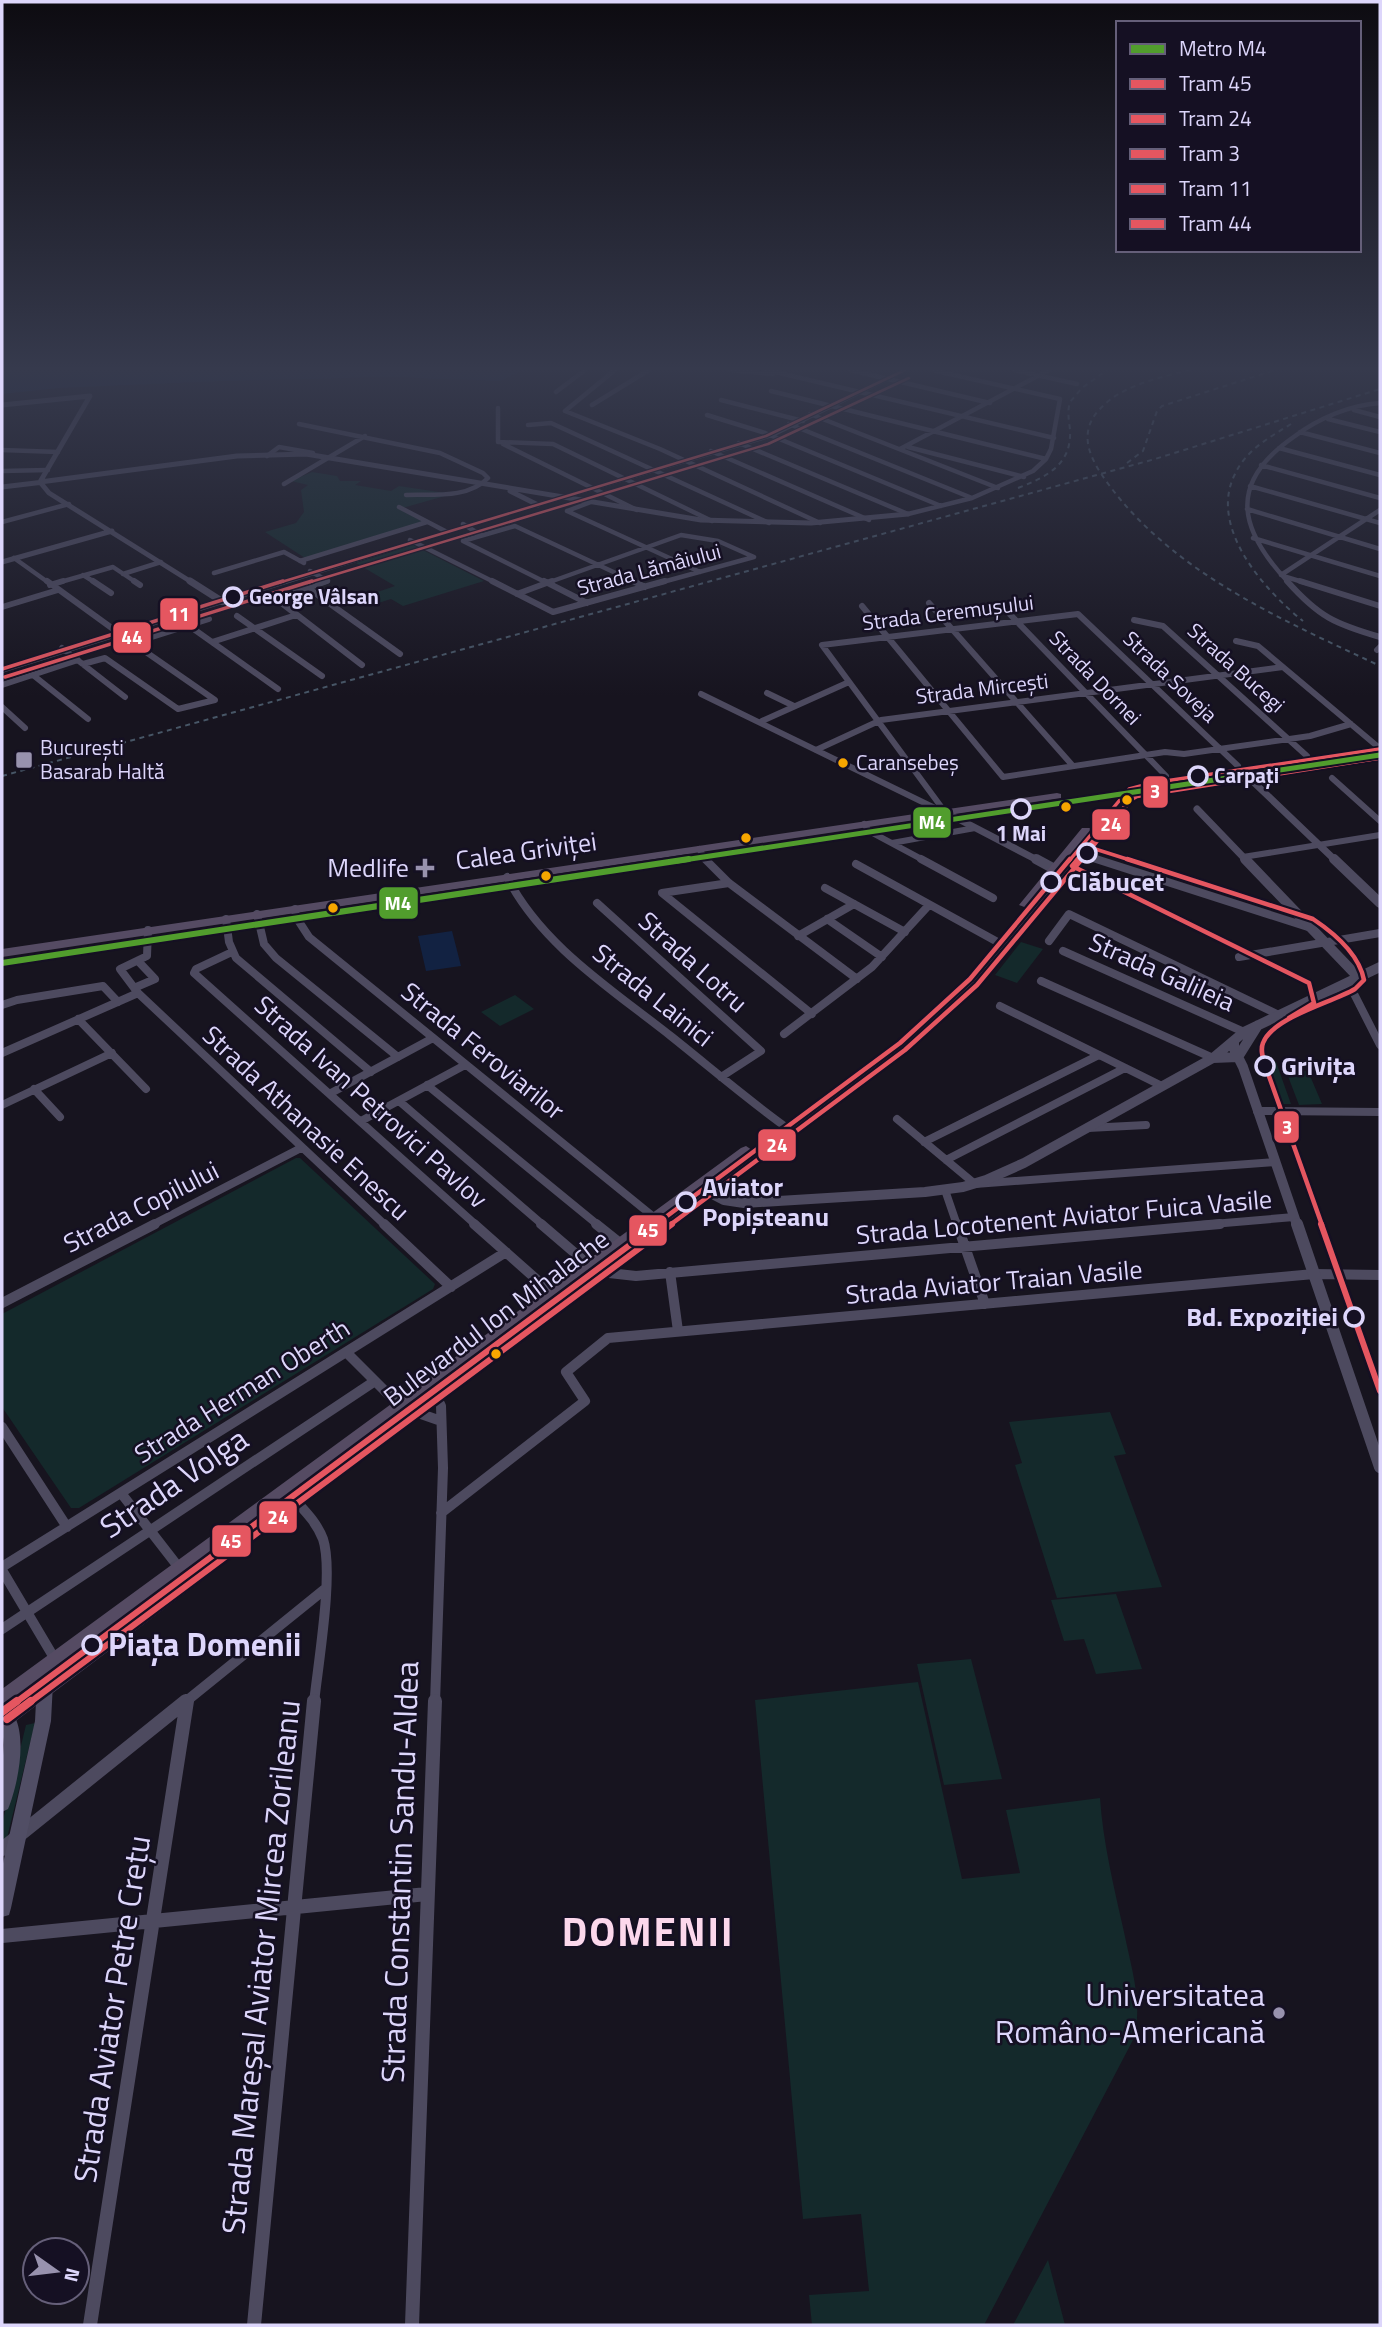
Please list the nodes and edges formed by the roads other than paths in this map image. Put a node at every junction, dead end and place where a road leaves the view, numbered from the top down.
1 (42, 479) edge
2 (65, 479) edge
3 (293, 479) edge
4 (455, 479) edge
5 (488, 479) edge
6 (575, 479) edge
7 (622, 479) edge
8 (625, 479) edge
9 (675, 479) edge
10 (724, 479) edge
11 (774, 479) edge
12 (825, 479) edge
13 (875, 479) edge
14 (924, 479) edge
15 (973, 479) edge
16 (1020, 479) edge
17 (1254, 479) edge
18 (1310, 479) edge
19 (40, 482) junction
20 (284, 484) dead end
21 (485, 484) junction
22 (1250, 485) junction
23 (2, 487) edge
24 (593, 487) junction
25 (509, 488) junction
26 (998, 488) junction
27 (406, 495) dead end
28 (562, 496) junction
29 (972, 498) junction
30 (1380, 498) edge
31 (591, 502) junction
32 (69, 504) junction
33 (536, 504) junction
34 (582, 504) junction
35 (941, 506) junction
36 (399, 507) dead end
37 (1247, 509) junction
38 (637, 510) junction
39 (1380, 510) edge
40 (908, 514) junction
41 (1367, 519) junction
42 (869, 520) junction
43 (712, 521) junction
44 (2, 522) edge
45 (427, 522) junction
46 (820, 523) junction
47 (1380, 523) edge
48 (771, 524) junction
49 (465, 525) junction
50 (112, 531) junction
51 (445, 531) junction
52 (481, 535) junction
53 (1339, 536) junction
54 (1253, 538) junction
55 (412, 541) junction
56 (646, 547) junction
57 (1380, 549) edge
58 (1309, 555) junction
59 (14, 558) junction
60 (300, 561) junction
61 (2, 562) edge
62 (162, 562) junction
63 (598, 565) junction
64 (315, 571) junction
65 (700, 572) junction
66 (214, 573) dead end
67 (123, 574) junction
68 (83, 575) junction
69 (1281, 575) junction
70 (1380, 576) edge
71 (546, 583) junction
72 (50, 585) junction
73 (140, 585) dead end
74 (308, 587) junction
75 (646, 587) junction
76 (58, 590) junction
77 (111, 593) dead end
78 (517, 594) junction
79 (221, 601) junction
80 (587, 603) junction
81 (929, 603) dead end
82 (1000, 604) dead end
83 (862, 606) dead end
84 (1380, 606) edge
85 (2, 607) edge
86 (197, 610) junction
87 (1078, 614) joint
88 (296, 615) junction
89 (237, 616) dead end
90 (1134, 620) dead end
91 (1015, 621) junction
92 (188, 625) junction
93 (255, 628) junction
94 (952, 629) junction
95 (118, 632) junction
96 (887, 636) junction
97 (1380, 638) edge
98 (1236, 641) dead end
99 (212, 642) junction
100 (64, 649) junction
101 (400, 654) dead end
102 (81, 662) junction
103 (362, 665) dead end
104 (1283, 667) junction
105 (2, 669) edge
106 (33, 675) junction
107 (1217, 675) junction
108 (322, 676) dead end
109 (849, 682) junction
110 (1152, 684) junction
111 (2, 685) edge
112 (278, 689) dead end
113 (766, 693) dead end
114 (1085, 693) junction
115 (701, 694) dead end
116 (125, 697) dead end
117 (1017, 702) junction
118 (794, 706) junction
119 (2, 707) edge
120 (947, 711) junction
121 (88, 719) dead end
122 (877, 720) junction
123 (762, 722) junction
124 (1350, 724) junction
125 (25, 728) dead end
126 (1288, 739) junction
127 (1378, 748) edge
128 (1219, 749) junction
129 (816, 750) junction
130 (1144, 755) junction
131 (1307, 756) dead end
132 (1073, 766) junction
133 (1240, 769) junction
134 (1166, 776) dead end
135 (1332, 778) dead end
136 (1057, 796) dead end
137 (1197, 808) dead end
138 (1113, 812) dead end
139 (945, 813) junction
140 (1380, 821) edge
141 (864, 824) junction
142 (975, 828) junction
143 (1089, 834) junction
144 (1380, 835) edge
145 (892, 844) junction
146 (1319, 845) junction
147 (699, 849) junction
148 (1079, 854) junction
149 (1243, 857) junction
150 (856, 864) dead end
151 (1059, 871) junction
152 (507, 877) junction
153 (729, 883) junction
154 (825, 888) dead end
155 (993, 898) dead end
156 (597, 903) dead end
157 (1380, 903) edge
158 (854, 904) junction
159 (929, 905) junction
160 (295, 909) junction
161 (257, 914) junction
162 (226, 919) junction
163 (827, 919) junction
164 (1312, 928) junction
165 (148, 930) junction
166 (905, 932) junction
167 (1380, 933) edge
168 (798, 936) junction
169 (1049, 941) dead end
170 (1325, 942) junction
171 (999, 943) junction
172 (1063, 951) dead end
173 (2, 953) edge
174 (232, 953) junction
175 (882, 957) junction
176 (1239, 957) dead end
177 (139, 962) junction
178 (1380, 967) edge
179 (1359, 977) junction
180 (857, 979) junction
181 (1041, 981) dead end
182 (1348, 982) junction
183 (136, 991) junction
184 (118, 1002) junction
185 (2, 1006) edge
186 (1000, 1006) dead end
187 (812, 1014) junction
188 (1279, 1015) junction
189 (78, 1019) junction
190 (1258, 1025) junction
191 (1244, 1032) junction
192 (784, 1034) dead end
193 (433, 1038) junction
194 (1234, 1041) junction
195 (1380, 1045) edge
196 (112, 1053) junction
197 (2, 1054) edge
198 (1100, 1055) junction
199 (1217, 1055) junction
200 (398, 1057) junction
201 (1238, 1057) junction
202 (466, 1065) junction
203 (1125, 1068) junction
204 (371, 1072) junction
205 (721, 1077) junction
206 (427, 1086) junction
207 (1162, 1086) junction
208 (34, 1089) junction
209 (146, 1089) dead end
210 (331, 1093) junction
211 (399, 1101) junction
212 (2, 1105) edge
213 (1257, 1111) junction
214 (1380, 1112) edge
215 (60, 1116) dead end
216 (897, 1119) dead end
217 (361, 1121) junction
218 (1146, 1125) dead end
219 (786, 1127) junction
220 (1087, 1128) junction
221 (924, 1142) junction
222 (301, 1148) junction
223 (946, 1160) junction
224 (1275, 1162) junction
225 (975, 1184) junction
226 (708, 1185) junction
227 (945, 1190) junction
228 (731, 1202) junction
229 (744, 1203) junction
230 (692, 1204) junction
231 (1294, 1217) junction
232 (656, 1218) junction
233 (621, 1244) junction
234 (965, 1248) junction
235 (506, 1252) junction
236 (595, 1269) junction
237 (670, 1272) junction
238 (1314, 1274) junction
239 (1380, 1275) edge
240 (451, 1287) junction
241 (553, 1294) junction
242 (2, 1303) edge
243 (985, 1304) junction
244 (678, 1331) junction
245 (346, 1353) junction
246 (375, 1381) junction
247 (433, 1390) junction
248 (401, 1407) junction
249 (421, 1415) dead end
250 (441, 1421) junction
251 (2, 1427) edge
252 (1380, 1467) edge
253 (121, 1493) junction
254 (294, 1499) junction
255 (441, 1513) junction
256 (67, 1527) junction
257 (150, 1531) junction
258 (2, 1569) edge
259 (180, 1569) junction
260 (325, 1589) junction
261 (27, 1612) junction
262 (2, 1629) edge
263 (51, 1672) junction
264 (187, 1701) junction
265 (2, 1712) edge
266 (2, 1802) edge
267 (18, 1838) junction
268 (2, 1849) edge
269 (427, 1894) junction
270 (295, 1907) junction
271 (2, 1908) edge
272 (155, 1921) junction
273 (2, 1936) edge
274 (90, 2325) edge
275 (254, 2325) edge
276 (412, 2325) edge

1 - 19 street
2 - 19 street
3 - 20 street
4 - 21 street
5 - 21 street
6 - 24 street
7 - 24 main road
8 - 43 street
9 - 48 street
10 - 46 street
11 - 42 street
12 - 40 street
13 - 35 street
14 - 29 street
15 - 26 street
16 - 26 street
17 - 22 street
18 - 30 street
19 - 23 street
19 - 32 street
21 - 25 street
21 - 27 street
22 - 37 street
22 - 41 street
24 - 28 main road
24 - 38 street
25 - 28 street
25 - 33 street
26 - 29 street
28 - 31 street
28 - 33 main road
28 - 34 street
29 - 35 street
31 - 34 street
31 - 38 street
32 - 44 street
32 - 50 street
33 - 49 main road
34 - 56 street
35 - 40 street
36 - 45 street
37 - 53 street
37 - 54 street
38 - 43 street
39 - 41 street
40 - 42 street
41 - 47 street
41 - 53 street
42 - 46 street
43 - 48 street
45 - 51 street
45 - 60 street
46 - 48 street
49 - 51 main road
49 - 52 street
50 - 59 street
50 - 62 street
51 - 55 main road
52 - 63 street
52 - 71 street
53 - 57 street
53 - 58 street
54 - 58 street
54 - 69 street
55 - 64 main road
55 - 78 street
56 - 63 street
56 - 65 street
56 - 65 street, Strada Lămâiului
58 - 69 street
58 - 70 street
59 - 61 street
59 - 72 street
60 - 64 street
60 - 66 street
62 - 67 street
62 - 79 street
63 - 71 street
63 - 75 street
64 - 74 street
64 - 79 main road
65 - 75 street, Strada Lămâiului
67 - 68 street
67 - 73 street
68 - 72 street
68 - 77 street
69 - 84 street
69 - 97 street
71 - 78 street
71 - 80 street
72 - 76 street
74 - 88 street
74 - 101 street
75 - 80 street, Strada Lămâiului
76 - 85 street
76 - 95 street
78 - 80 street, Strada Lămâiului
79 - 86 main road
79 - 95 main road
81 - 94 street
82 - 91 street, Strada Dornei
83 - 96 street
86 - 92 street
86 - 95 main road
87 - 91 street, Strada Ceremușului
87 - 110 street, Strada Soveja
88 - 93 street
88 - 103 street
89 - 93 street
90 - 107 street, Strada Bucegi
91 - 94 street, Strada Ceremușului
91 - 114 street, Strada Dornei
92 - 99 street
92 - 102 street
93 - 99 street
93 - 108 street
94 - 96 street, Strada Ceremușului
94 - 117 street
95 - 100 main road
96 - 109 street, Strada Ceremușului
96 - 120 street
98 - 104 street
99 - 112 street
100 - 102 street
100 - 105 main road
102 - 106 street
102 - 116 street
104 - 107 street, Strada Mircești
104 - 124 street
106 - 111 street
106 - 121 street
107 - 110 street, Strada Mircești
107 - 126 street, Strada Bucegi
109 - 118 street
109 - 122 street
110 - 114 street, Strada Mircești
110 - 128 street, Strada Soveja
113 - 118 street
114 - 117 street, Strada Mircești
114 - 130 street, Strada Dornei
115 - 123 street
117 - 120 street, Strada Mircești
117 - 132 street
118 - 123 street
119 - 125 street
120 - 122 street, Strada Mircești
120 - 132 street
122 - 129 street, Strada Mircești
122 - 139 street
123 - 129 street
124 - 126 street
124 - 127 street
126 - 128 street
126 - 131 street, Strada Bucegi
127 - 133 main road
128 - 130 street
128 - 133 street, Strada Soveja
129 - 139 street
130 - 132 street
130 - 134 street, Strada Dornei
133 - 146 street, Strada Soveja
135 - 140 street
136 - 139 main road, Calea Griviței
137 - 149 street
138 - 143 main road, Bulevardul Ion Mihalache
139 - 141 main road, Calea Griviței
139 - 142 street
141 - 145 street
141 - 147 main road, Calea Griviței
142 - 145 street
142 - 151 street
143 - 148 main road, Bulevardul Ion Mihalache
143 - 151 main road, Bulevardul Ion Mihalache
144 - 146 street
145 - 155 street
146 - 149 street
146 - 157 street, Strada Soveja
147 - 152 main road, Calea Griviței
147 - 153 street
148 - 151 main road, Bulevardul Ion Mihalache
148 - 164 street
149 - 164 street
150 - 159 street
151 - 171 main road, Bulevardul Ion Mihalache
152 - 160 main road, Calea Griviței
152 - 205 street, Strada Lainici
153 - 168 street
153 - 187 street
154 - 158 street
156 - 205 street, Strada Lotru
158 - 163 street
158 - 166 street
159 - 166 street
159 - 171 street
160 - 161 main road, Calea Griviței
160 - 193 street, Strada Feroviarilor
161 - 162 main road, Calea Griviței
161 - 200 street
162 - 165 main road, Calea Griviței
162 - 174 street
163 - 168 street
163 - 175 street
164 - 170 street
165 - 173 main road, Calea Griviței
165 - 177 street
166 - 175 street
167 - 170 street
168 - 180 street
169 - 188 street
170 - 176 street
170 - 179 street
171 - 219 main road, Bulevardul Ion Mihalache
172 - 191 street, Strada Galileia
174 - 204 street
174 - 210 street, Strada Ivan Petrovici Pavlov
175 - 180 street
177 - 183 street
177 - 183 street
178 - 179 street
179 - 182 street
180 - 187 street
181 - 199 street
182 - 188 street
182 - 195 street
183 - 184 street
183 - 222 street, Strada Athanasie Enescu
184 - 185 street
184 - 189 street
186 - 198 street
187 - 192 street
188 - 190 street
189 - 196 street
189 - 197 street
190 - 191 street
190 - 201 street
191 - 194 street
193 - 200 street
193 - 202 street, Strada Feroviarilor
194 - 199 street
194 - 201 street
196 - 208 street
196 - 209 street
198 - 203 street
198 - 221 street
199 - 201 street
199 - 207 street
200 - 204 street
201 - 213 street
202 - 206 street
202 - 232 street, Strada Feroviarilor
203 - 207 street
203 - 223 street
204 - 210 street
205 - 219 street, Strada Lainici
206 - 211 street
206 - 233 street
207 - 220 street
208 - 212 street
208 - 215 street
210 - 217 street, Strada Ivan Petrovici Pavlov
211 - 217 street
211 - 236 street
213 - 214 street
213 - 224 street
216 - 221 street
217 - 235 street, Strada Ivan Petrovici Pavlov
218 - 220 street
219 - 226 main road, Bulevardul Ion Mihalache
220 - 225 street
221 - 223 street
222 - 240 street, Strada Athanasie Enescu
222 - 242 street, Strada Copilului
223 - 225 street
224 - 225 street
224 - 231 street
225 - 227 street
226 - 228 street
226 - 229 street
226 - 230 main road, Bulevardul Ion Mihalache
226 - 232 main road, Bulevardul Ion Mihalache
227 - 229 street
227 - 234 street
228 - 229 street
228 - 230 street
230 - 236 main road, Bulevardul Ion Mihalache
231 - 234 street, Strada Locotenent Aviator Fuica Vasile
231 - 238 street
232 - 233 main road, Bulevardul Ion Mihalache
233 - 236 main road, Bulevardul Ion Mihalache
234 - 237 street, Strada Locotenent Aviator Fuica Vasile
234 - 243 street
235 - 240 street, Strada Herman Oberth
235 - 241 street, Strada Ivan Petrovici Pavlov
236 - 237 street, Strada Locotenent Aviator Fuica Vasile
236 - 241 main road, Bulevardul Ion Mihalache
236 - 247 main road, Bulevardul Ion Mihalache
237 - 244 street
238 - 239 street, Strada Aviator Traian Vasile
238 - 243 street, Strada Aviator Traian Vasile
238 - 252 street
240 - 245 street, Strada Herman Oberth
241 - 247 main road, Bulevardul Ion Mihalache
243 - 244 street, Strada Aviator Traian Vasile
244 - 255 street, Strada Aviator Traian Vasile
245 - 246 street
245 - 253 street, Strada Herman Oberth
246 - 248 street
246 - 257 street, Strada Volga
247 - 248 main road, Bulevardul Ion Mihalache
247 - 250 street, Strada Constantin Sandu-Aldea
247 - 254 main road, Bulevardul Ion Mihalache
248 - 259 main road, Bulevardul Ion Mihalache
249 - 250 street
250 - 255 street, Strada Constantin Sandu-Aldea
251 - 256 street
253 - 256 street, Strada Herman Oberth
253 - 257 street
254 - 260 street, Strada Mareșal Aviator Mircea Zorileanu
254 - 263 main road, Bulevardul Ion Mihalache
255 - 269 street, Strada Constantin Sandu-Aldea
256 - 258 street, Strada Herman Oberth
257 - 259 street
257 - 261 street, Strada Volga
258 - 261 street
259 - 263 main road, Bulevardul Ion Mihalache
260 - 264 street
260 - 270 street, Strada Mareșal Aviator Mircea Zorileanu
261 - 262 street, Strada Volga
261 - 263 street
263 - 265 main road, Bulevardul Ion Mihalache
263 - 267 main road
264 - 267 street
264 - 272 street, Strada Aviator Petre Crețu
265 - 266 main road
267 - 268 street
267 - 271 main road
269 - 270 street
269 - 276 street, Strada Constantin Sandu-Aldea
270 - 272 street
270 - 275 street, Strada Mareșal Aviator Mircea Zorileanu
272 - 273 street
272 - 274 street, Strada Aviator Petre Crețu

